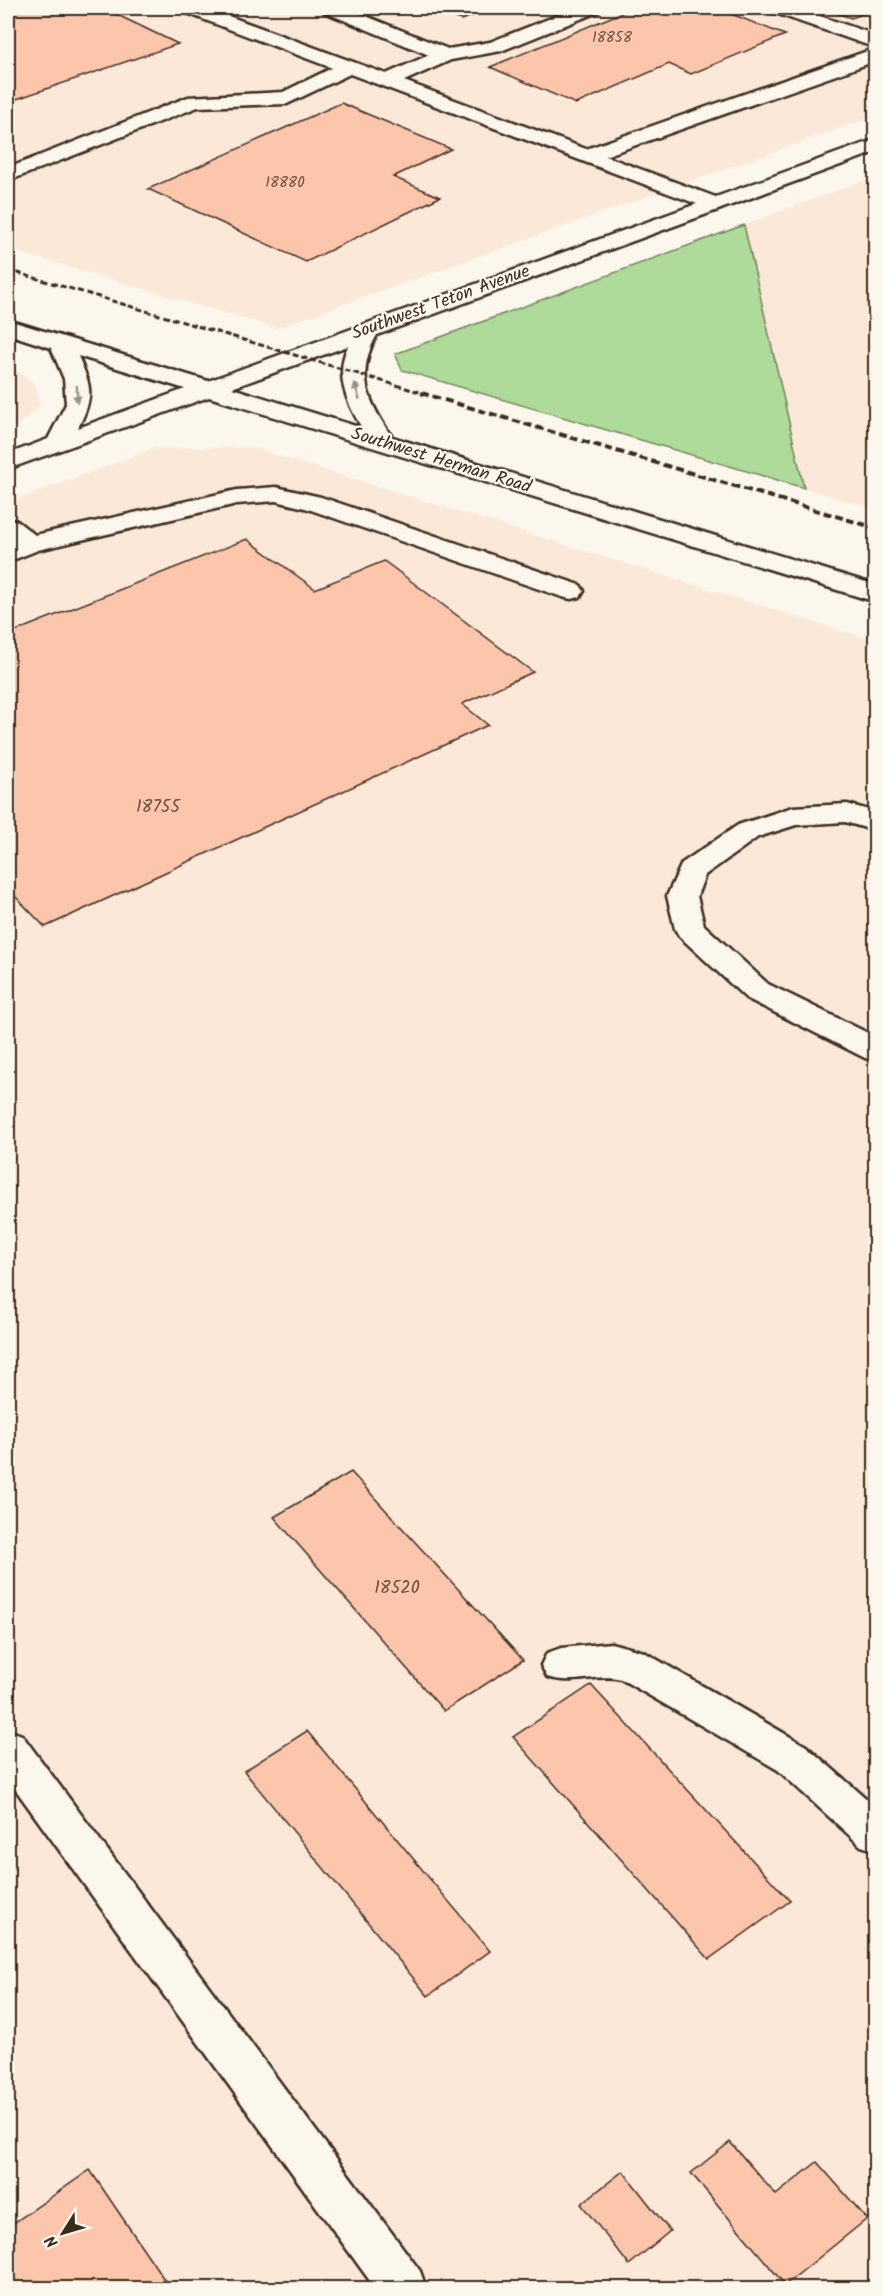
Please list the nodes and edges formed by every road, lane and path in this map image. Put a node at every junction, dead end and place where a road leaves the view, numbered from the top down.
1 (191, 8) edge
2 (331, 8) edge
3 (591, 8) edge
4 (779, 8) edge
5 (876, 42) edge
6 (876, 54) edge
7 (446, 55) junction
8 (350, 67) junction
9 (387, 81) junction
10 (876, 145) edge
11 (586, 156) junction
12 (8, 175) edge
13 (713, 204) junction
14 (8, 327) edge
15 (369, 329) junction
16 (61, 344) junction
17 (207, 389) junction
18 (58, 443) junction
19 (384, 443) junction
20 (8, 462) edge
21 (8, 526) edge
22 (19, 549) edge
23 (571, 591) dead end
24 (876, 594) edge
25 (876, 822) edge
26 (872, 1050) edge
27 (561, 1665) dead end
28 (8, 1747) edge
29 (876, 1833) edge
30 (404, 2289) edge

1 - 8 main road
2 - 7 main road
3 - 7 main road
4 - 5 main road
6 - 11 main road
7 - 9 main road
8 - 9 main road
8 - 12 main road
9 - 11 main road
10 - 13 main road, Southwest Teton Avenue
11 - 13 main road
13 - 15 main road, Southwest Teton Avenue
14 - 16 main road, Southwest Herman Road
15 - 17 main road, Southwest Teton Avenue
19 -> 15 main road
16 - 17 main road, Southwest Herman Road
16 -> 18 main road
17 - 18 main road, Southwest Teton Avenue
17 - 19 main road, Southwest Herman Road
18 - 20 main road, Southwest Teton Avenue
19 - 24 main road, Southwest Herman Road
21 - 22 main road
22 - 23 main road
25 - 26 main road
27 - 29 main road
28 - 30 main road

